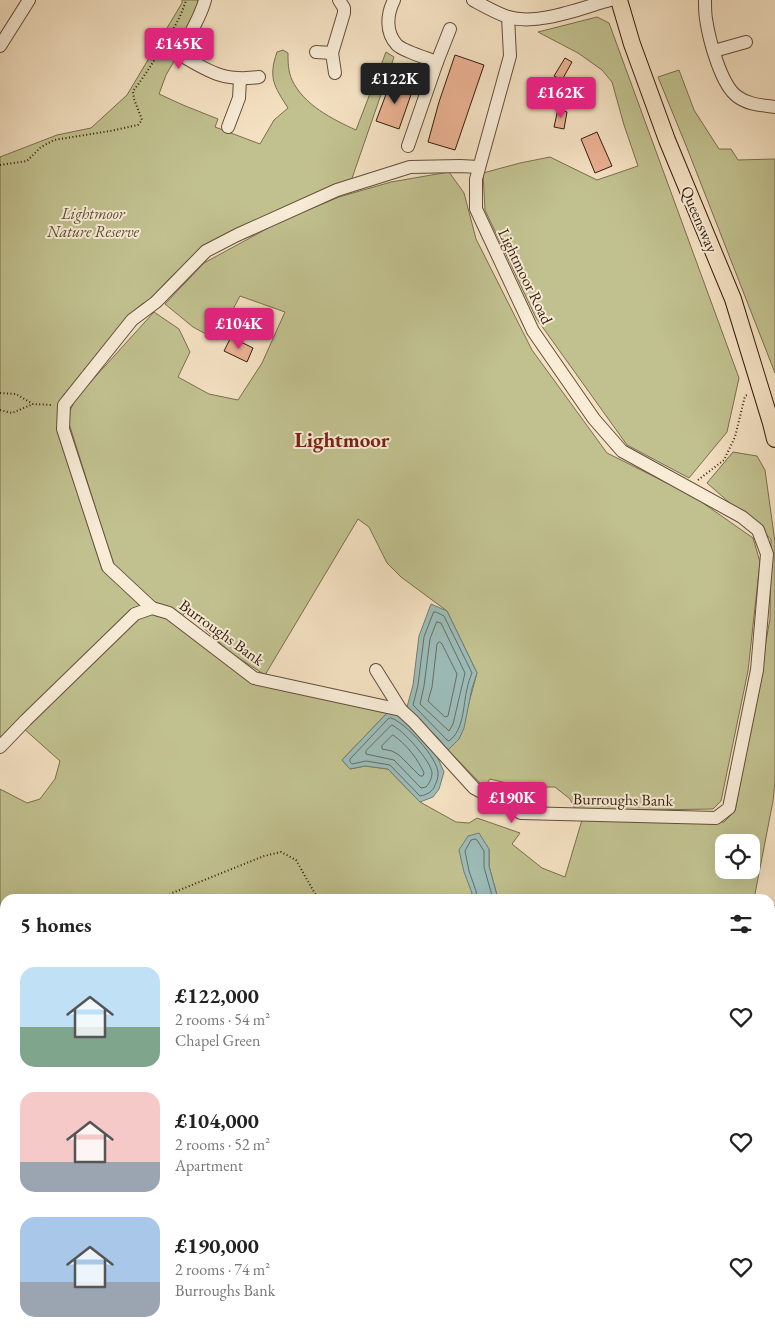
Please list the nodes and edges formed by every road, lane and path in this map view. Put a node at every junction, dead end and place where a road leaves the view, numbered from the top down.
1 (29, 0) edge
2 (186, 0) edge
3 (205, 0) edge
4 (339, 0) edge
5 (394, 0) edge
6 (473, 0) edge
7 (610, 0) edge
8 (618, 0) edge
9 (705, 0) edge
10 (508, 17) junction
11 (450, 28) dead end
12 (746, 42) dead end
13 (0, 46) edge
14 (714, 51) junction
15 (316, 52) dead end
16 (332, 52) junction
17 (437, 62) junction
18 (335, 73) dead end
19 (259, 78) dead end
20 (240, 79) junction
21 (775, 107) edge
22 (228, 127) dead end
23 (408, 146) dead end
24 (0, 165) edge
25 (480, 167) junction
26 (760, 390) junction
27 (0, 393) edge
28 (33, 404) junction
29 (64, 405) junction
30 (0, 410) edge
31 (773, 422) edge
32 (775, 440) edge
33 (688, 488) junction
34 (152, 608) junction
35 (376, 670) dead end
36 (401, 710) junction
37 (0, 747) edge
38 (171, 894) edge
39 (315, 894) edge

1 - 13 street
2 - 24 path
3 - 20 street
4 - 16 street
5 - 17 street
6 - 10 street
7 - 10 street
8 - 26 main road, Queensway
9 - 14 street
10 - 25 street, Lightmoor Road
11 - 17 street
12 - 14 street
14 - 21 street
15 - 16 street
16 - 18 street
17 - 23 street
19 - 20 street
20 - 22 street
25 - 29 street
25 - 33 street, Lightmoor Road
26 - 31 main road, Queensway
26 - 33 path
27 - 28 path
28 - 29 path
28 - 30 path
29 - 34 street
31 - 32 main road, Queensway
33 - 36 street, Burroughs Bank
34 - 36 street, Burroughs Bank
34 - 37 street, Burroughs Bank
35 - 36 street
38 - 39 path

